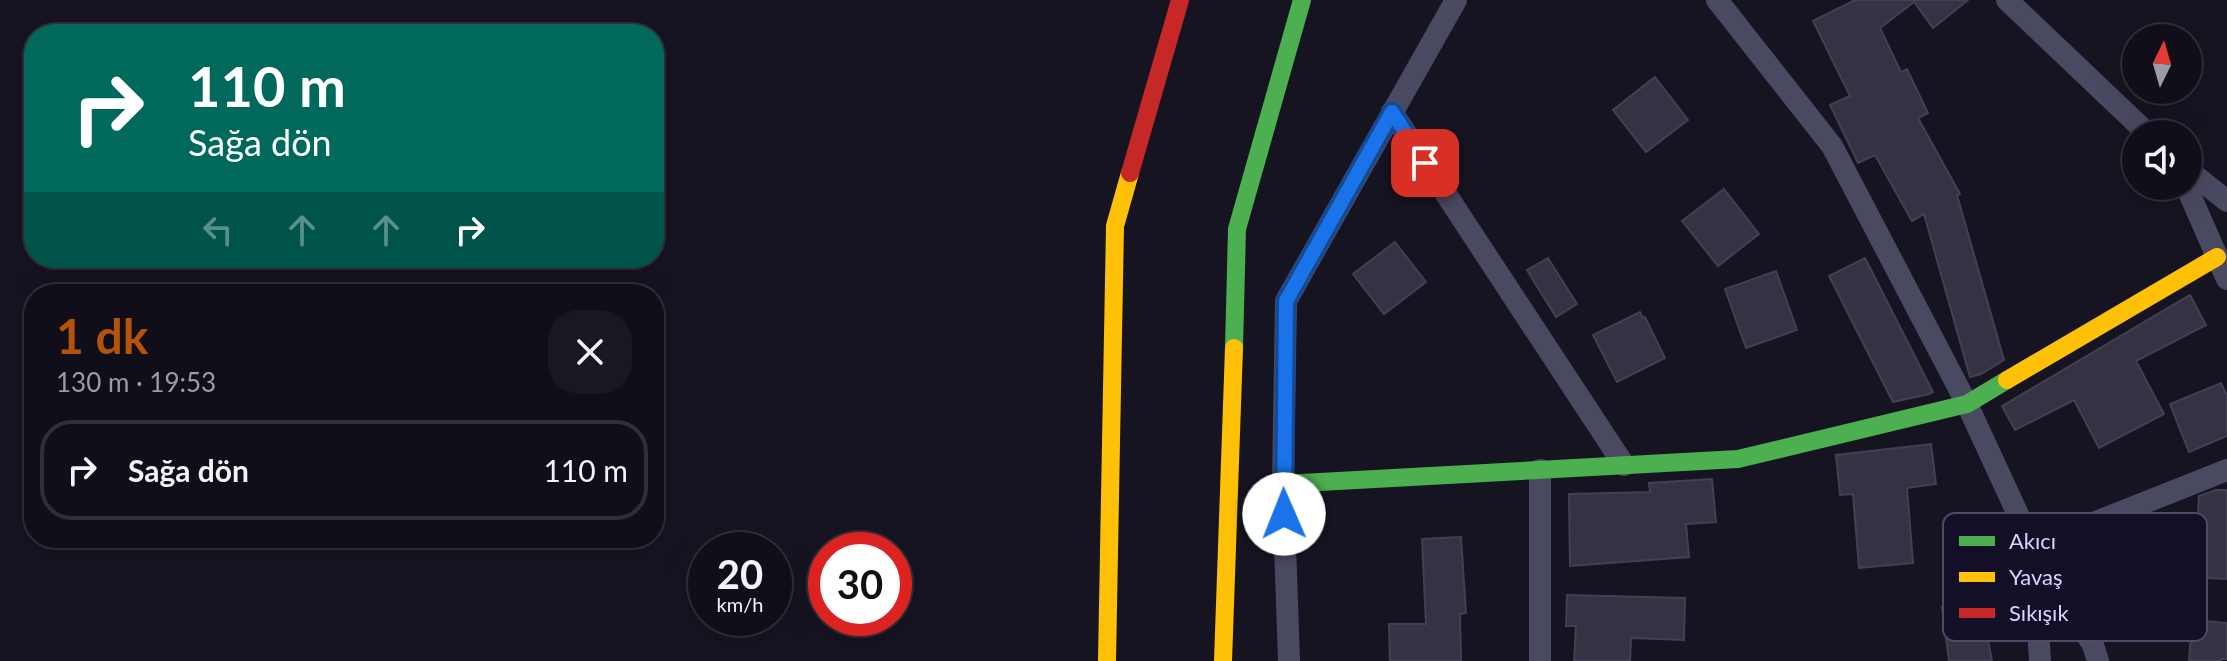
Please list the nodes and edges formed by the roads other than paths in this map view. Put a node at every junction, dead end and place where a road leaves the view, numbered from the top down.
1 (1180, 0) edge
2 (1302, 0) edge
3 (1456, 0) edge
4 (1717, 0) edge
5 (2007, 0) edge
6 (1392, 112) junction
7 (2133, 120) edge
8 (2202, 181) edge
9 (2192, 200) edge
10 (2227, 201) edge
11 (2217, 257) junction
12 (2227, 279) edge
13 (1967, 404) junction
14 (1624, 465) junction
15 (1540, 470) junction
16 (2227, 470) edge
17 (1283, 484) junction
18 (2017, 513) edge
19 (2119, 513) edge
20 (2039, 641) edge
21 (2091, 641) edge
22 (1107, 661) edge
23 (1223, 661) edge
24 (1289, 661) edge
25 (1540, 661) edge
26 (2040, 661) edge
27 (2098, 661) edge

1 - 22 street
2 - 23 street
3 - 6 street
4 - 13 street
5 - 7 street
6 - 14 street
6 - 17 street
8 - 10 street
9 - 11 street
11 - 12 street
11 - 13 street
13 - 14 street
13 - 18 street
14 - 15 street
15 - 17 street
15 - 25 street
16 - 19 street
17 - 24 street
20 - 26 street
21 - 27 street

